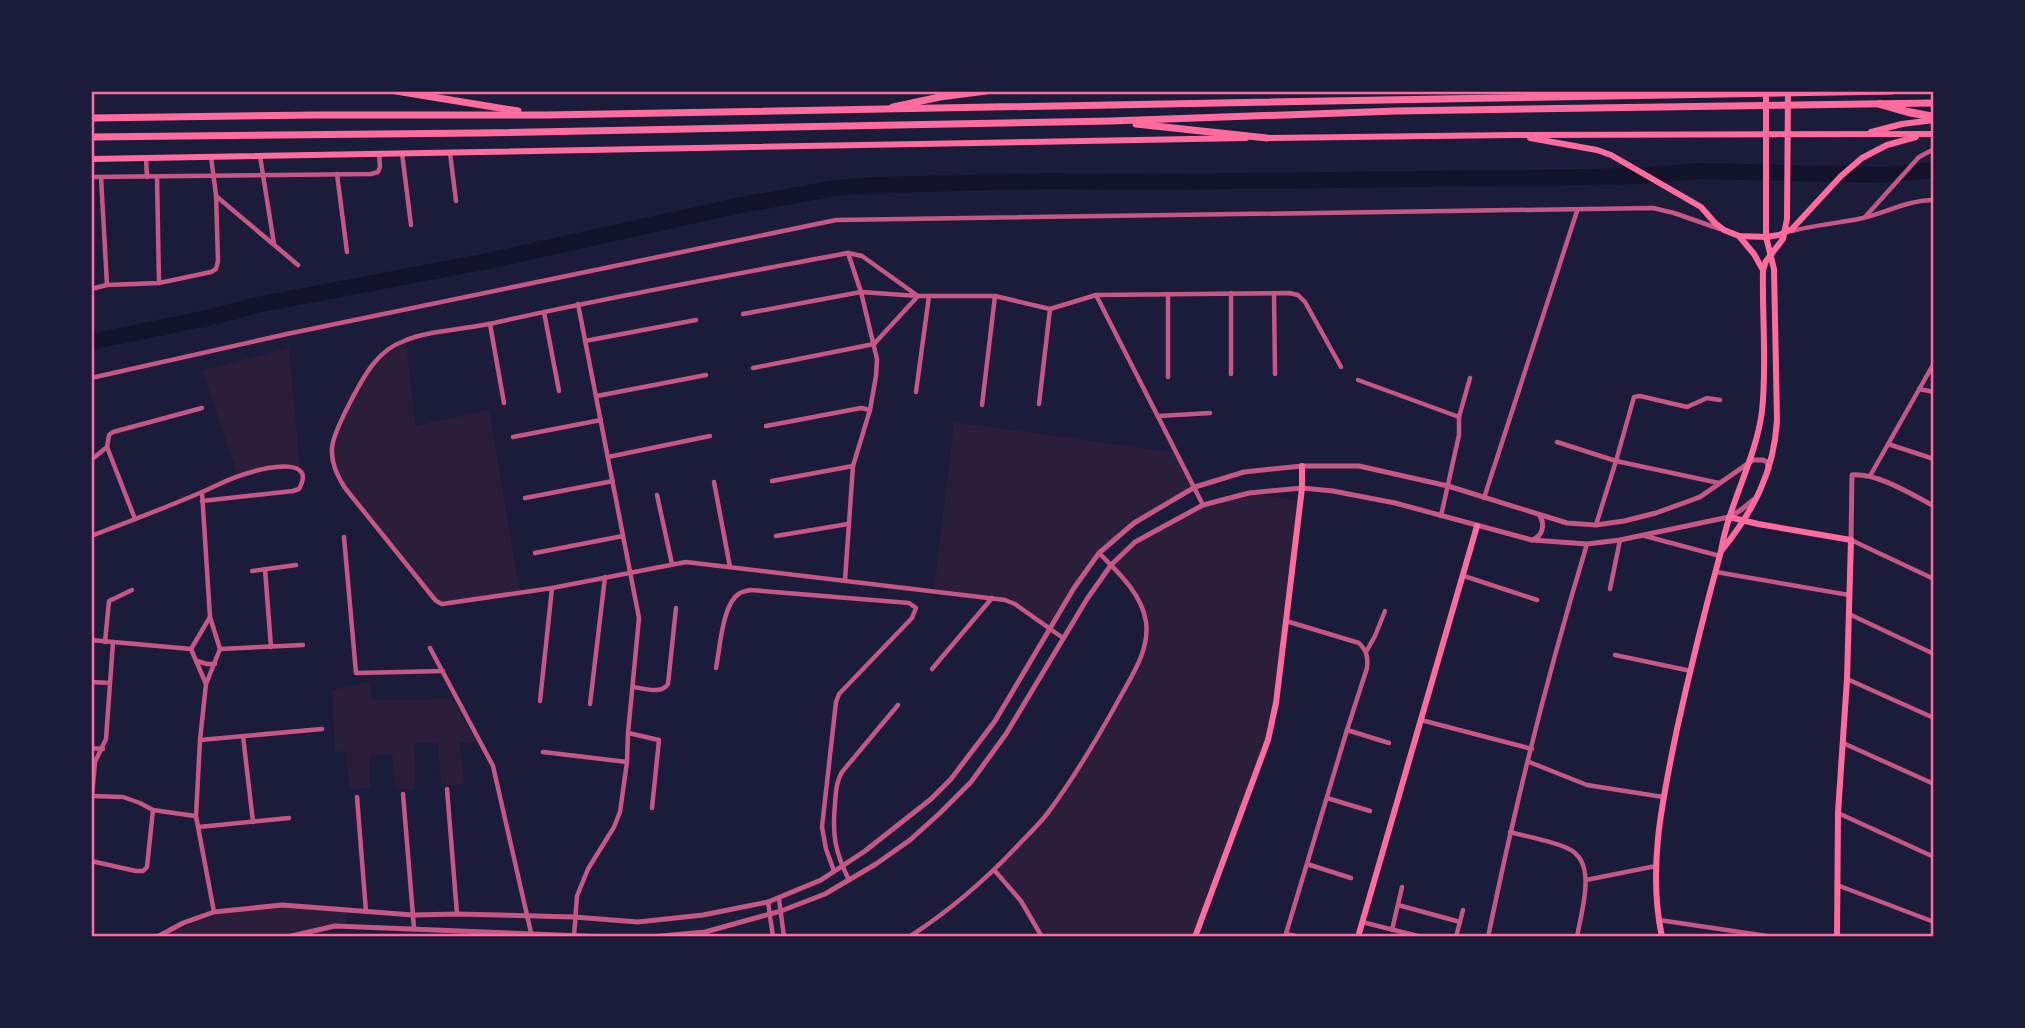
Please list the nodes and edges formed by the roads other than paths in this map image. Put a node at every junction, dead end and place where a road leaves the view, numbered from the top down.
1 (396, 91) edge
2 (986, 91) edge
3 (1766, 91) edge
4 (1788, 91) edge
5 (1892, 91) edge
6 (1934, 103) edge
7 (1880, 104) junction
8 (880, 110) junction
9 (547, 115) junction
10 (91, 118) edge
11 (1934, 119) edge
12 (1111, 121) junction
13 (1859, 134) junction
14 (1934, 134) edge
15 (1513, 135) junction
16 (1924, 135) junction
17 (91, 137) edge
18 (1267, 138) junction
19 (1934, 149) edge
20 (450, 152) junction
21 (379, 153) junction
22 (402, 153) junction
23 (260, 156) junction
24 (211, 157) junction
25 (146, 158) junction
26 (91, 159) edge
27 (337, 174) junction
28 (214, 176) junction
29 (263, 176) junction
30 (91, 177) edge
31 (101, 177) junction
32 (147, 177) junction
33 (157, 177) junction
34 (216, 195) junction
35 (1934, 200) edge
36 (456, 201) dead end
37 (1577, 211) junction
38 (1864, 218) junction
39 (411, 225) dead end
40 (1724, 230) junction
41 (1785, 233) junction
42 (1740, 236) junction
43 (1766, 236) junction
44 (275, 245) junction
45 (347, 252) dead end
46 (848, 253) junction
47 (1770, 255) junction
48 (298, 265) dead end
49 (1763, 270) junction
50 (159, 283) junction
51 (107, 285) junction
52 (91, 289) edge
53 (861, 292) junction
54 (1231, 293) junction
55 (1274, 293) junction
56 (1168, 294) junction
57 (1096, 295) junction
58 (918, 296) junction
59 (929, 296) junction
60 (995, 296) junction
61 (578, 304) junction
62 (1050, 309) junction
63 (544, 312) junction
64 (743, 314) dead end
65 (696, 320) dead end
66 (490, 324) junction
67 (585, 341) junction
68 (874, 344) junction
69 (1934, 363) edge
70 (1341, 367) dead end
71 (753, 368) dead end
72 (1231, 374) dead end
73 (1275, 374) dead end
74 (706, 375) dead end
75 (1168, 377) dead end
76 (91, 378) edge
77 (1470, 378) dead end
78 (1358, 380) dead end
79 (1919, 389) junction
80 (559, 391) dead end
81 (916, 392) dead end
82 (1934, 392) edge
83 (597, 396) junction
84 (1720, 400) dead end
85 (504, 403) dead end
86 (1039, 404) dead end
87 (982, 405) dead end
88 (202, 408) dead end
89 (870, 410) junction
90 (1210, 413) dead end
91 (1159, 416) junction
92 (1460, 417) junction
93 (601, 421) junction
94 (766, 426) dead end
95 (710, 436) dead end
96 (513, 437) dead end
97 (1557, 442) dead end
98 (1888, 444) junction
99 (107, 447) junction
100 (608, 457) junction
101 (1934, 459) edge
102 (91, 460) edge
103 (1616, 461) junction
104 (1747, 464) junction
105 (853, 466) junction
106 (1302, 466) junction
107 (1769, 471) junction
108 (1870, 476) junction
109 (613, 481) junction
110 (772, 481) dead end
111 (714, 482) dead end
112 (1721, 484) junction
113 (1448, 486) junction
114 (1195, 487) junction
115 (1302, 488) junction
116 (202, 492) junction
117 (657, 495) dead end
118 (1756, 497) junction
119 (525, 498) dead end
120 (1484, 498) junction
121 (202, 501) junction
122 (1203, 505) junction
123 (1934, 506) edge
124 (1441, 516) junction
125 (1541, 516) junction
126 (1729, 517) junction
127 (135, 519) junction
128 (1742, 521) junction
129 (848, 524) junction
130 (1596, 525) junction
131 (1477, 526) junction
132 (1640, 535) junction
133 (91, 536) edge
134 (623, 536) junction
135 (776, 536) dead end
136 (344, 537) dead end
137 (1532, 540) junction
138 (1620, 540) junction
139 (1851, 540) junction
140 (1587, 544) junction
141 (535, 553) dead end
142 (1099, 553) junction
143 (1721, 553) junction
144 (672, 564) junction
145 (296, 565) dead end
146 (1111, 565) junction
147 (730, 568) junction
148 (265, 569) junction
149 (252, 570) dead end
150 (631, 571) junction
151 (1716, 572) junction
152 (1464, 576) junction
153 (605, 577) junction
154 (1934, 579) edge
155 (845, 580) junction
156 (552, 588) junction
157 (1610, 589) dead end
158 (132, 590) dead end
159 (1849, 595) junction
160 (992, 598) junction
161 (1537, 600) dead end
162 (676, 608) dead end
163 (1385, 611) dead end
164 (1849, 614) junction
165 (210, 617) junction
166 (1286, 621) junction
167 (1049, 628) junction
168 (1063, 638) junction
169 (91, 640) edge
170 (105, 642) junction
171 (113, 642) junction
172 (303, 645) dead end
173 (271, 647) junction
174 (430, 648) dead end
175 (191, 649) junction
176 (220, 649) junction
177 (1366, 652) junction
178 (1934, 654) edge
179 (1615, 655) dead end
180 (196, 661) junction
181 (215, 664) junction
182 (716, 668) dead end
183 (932, 670) dead end
184 (443, 671) junction
185 (1690, 671) junction
186 (1847, 679) junction
187 (91, 682) edge
188 (110, 683) junction
189 (206, 684) junction
190 (633, 687) junction
191 (540, 701) dead end
192 (590, 704) dead end
193 (898, 705) dead end
194 (1934, 718) edge
195 (1420, 720) junction
196 (322, 729) dead end
197 (1347, 730) junction
198 (628, 733) junction
199 (243, 736) junction
200 (200, 740) junction
201 (1389, 743) dead end
202 (1842, 743) junction
203 (91, 748) edge
204 (103, 749) junction
205 (1532, 749) junction
206 (543, 751) dead end
207 (627, 762) junction
208 (1529, 762) junction
209 (1934, 784) edge
210 (447, 789) dead end
211 (403, 794) dead end
212 (92, 795) edge
213 (357, 797) dead end
214 (1663, 797) junction
215 (1326, 798) junction
216 (652, 808) dead end
217 (153, 810) junction
218 (1370, 811) dead end
219 (1838, 813) junction
220 (196, 816) junction
221 (289, 818) dead end
222 (253, 822) junction
223 (198, 827) junction
224 (1510, 832) junction
225 (1934, 857) edge
226 (91, 860) edge
227 (1307, 864) junction
228 (842, 866) junction
229 (1656, 866) junction
230 (834, 871) junction
231 (995, 871) junction
232 (1350, 878) dead end
233 (849, 880) junction
234 (1586, 880) junction
235 (1837, 884) junction
236 (1402, 887) dead end
237 (779, 898) junction
238 (768, 902) junction
239 (1398, 905) junction
240 (1463, 910) dead end
241 (780, 911) junction
242 (214, 912) junction
243 (366, 912) junction
244 (457, 914) junction
245 (413, 915) junction
246 (771, 915) junction
247 (527, 916) junction
248 (574, 917) junction
249 (1659, 920) junction
250 (1362, 922) junction
251 (1460, 922) junction
252 (1934, 922) edge
253 (384, 927) junction
254 (414, 928) junction
255 (437, 929) junction
256 (1392, 930) junction
257 (1286, 935) edge
258 (532, 936) edge
259 (573, 936) edge
260 (1040, 936) edge
261 (1767, 936) edge
262 (157, 937) edge
263 (287, 937) edge
264 (385, 937) edge
265 (438, 937) edge
266 (609, 937) edge
267 (650, 937) edge
268 (774, 937) edge
269 (784, 937) edge
270 (909, 937) edge
271 (1195, 937) edge
272 (1300, 937) edge
273 (1358, 937) edge
274 (1422, 937) edge
275 (1456, 937) edge
276 (1488, 937) edge
277 (1577, 937) edge
278 (1662, 937) edge
279 (1837, 937) edge

1 - 9 highway
2 - 8 highway
3 - 43 main road
4 - 41 main road
5 - 8 highway
6 - 7 highway
7 - 11 highway
7 - 12 highway
8 - 9 highway
9 - 10 highway
11 - 13 main road
12 - 17 highway
12 - 18 highway
13 - 15 main road
13 - 16 main road
14 - 16 main road
15 - 18 main road
15 - 40 main road
16 - 41 main road
18 - 20 main road
19 - 38 street
20 - 22 main road
20 - 36 street
21 - 22 main road
21 - 23 main road
21 - 27 street
22 - 39 street
23 - 24 main road
23 - 29 street
24 - 25 main road
24 - 28 street
25 - 26 main road
25 - 32 street
27 - 29 street
27 - 45 street
28 - 29 street
28 - 33 street
28 - 34 street
29 - 44 street
30 - 31 street
31 - 32 street
31 - 51 street
32 - 33 street
33 - 50 street
34 - 44 street
34 - 50 street
35 - 38 street
37 - 40 street
37 - 76 street
37 - 120 street
38 - 41 street
40 - 42 main road
41 - 43 main road
41 - 47 main road
42 - 43 main road
42 - 49 main road
43 - 47 main road
44 - 48 street
46 - 53 street
46 - 58 street
46 - 61 street
47 - 49 main road
47 - 107 main road
49 - 104 main road
50 - 51 street
51 - 52 street
53 - 58 street
53 - 64 street
53 - 68 street
54 - 55 street
54 - 56 street
54 - 72 street
55 - 70 street
55 - 73 street
56 - 57 street
56 - 75 street
57 - 62 street
57 - 91 street
58 - 59 street
58 - 68 street
59 - 60 street
59 - 81 street
60 - 62 street
60 - 87 street
61 - 63 street
61 - 67 street
62 - 86 street
63 - 66 street
63 - 80 street
65 - 67 street
66 - 85 street
66 - 156 street
67 - 83 street
68 - 71 street
68 - 89 street
69 - 79 street
74 - 83 street
77 - 92 street
78 - 92 street
79 - 82 street
79 - 98 street
83 - 93 street
84 - 103 street
88 - 99 street
89 - 94 street
89 - 105 street
90 - 91 street
91 - 114 street
92 - 113 street
93 - 96 street
93 - 100 street
95 - 100 street
97 - 103 street
98 - 101 street
98 - 108 street
99 - 102 street
99 - 127 street
100 - 109 street
103 - 112 street
103 - 130 street
104 - 107 street
104 - 112 street
104 - 126 main road
105 - 110 street
105 - 129 street
106 - 113 street
106 - 114 street
106 - 115 main road
107 - 118 main road
108 - 123 street
108 - 139 street
109 - 119 street
109 - 134 street
111 - 147 street
112 - 130 street
113 - 120 street
113 - 124 street
114 - 122 street
114 - 142 street
115 - 122 street
115 - 124 street
115 - 166 main road
116 - 121 street
116 - 121 street
116 - 127 street
117 - 144 street
118 - 126 street
118 - 128 main road
120 - 125 street
121 - 165 street
122 - 146 street
124 - 131 street
125 - 130 street
125 - 137 street
126 - 128 main road
126 - 132 street
126 - 143 main road
127 - 133 street
128 - 139 main road
128 - 143 main road
129 - 135 street
129 - 155 street
131 - 137 street
131 - 152 main road
132 - 138 street
132 - 143 street
134 - 141 street
134 - 150 street
136 - 184 street
137 - 140 street
138 - 140 street
138 - 157 street
139 - 154 street
139 - 159 main road
140 - 205 street
142 - 146 street
142 - 167 street
143 - 151 main road
144 - 147 street
144 - 150 street
145 - 148 street
146 - 168 street
146 - 231 street
147 - 155 street
148 - 149 street
148 - 173 street
150 - 153 street
150 - 190 street
151 - 159 street
151 - 185 main road
152 - 161 street
152 - 195 main road
153 - 156 street
153 - 192 street
155 - 160 street
156 - 191 street
158 - 170 street
159 - 164 main road
160 - 167 street
160 - 183 street
162 - 190 street
163 - 177 street
164 - 178 street
164 - 186 main road
165 - 175 street
165 - 176 street
166 - 177 street
166 - 271 main road
167 - 168 street
167 - 228 street
168 - 233 street
169 - 170 street
170 - 171 street
171 - 175 street
171 - 188 street
172 - 173 street
173 - 176 street
174 - 184 street
175 - 180 street
176 - 181 street
177 - 197 street
179 - 185 street
180 - 181 street
180 - 189 street
181 - 189 street
182 - 230 street
184 - 247 street
185 - 214 main road
186 - 194 street
186 - 202 main road
187 - 188 street
188 - 204 street
189 - 200 street
190 - 198 street
193 - 228 street
195 - 205 street
195 - 250 main road
196 - 199 street
197 - 201 street
197 - 215 street
198 - 207 street
198 - 216 street
199 - 200 street
199 - 222 street
200 - 220 street
202 - 209 street
202 - 219 main road
203 - 204 street
204 - 212 street
205 - 208 street
206 - 207 street
207 - 248 street
208 - 214 street
208 - 224 street
210 - 244 street
211 - 245 street
212 - 217 street
213 - 243 street
214 - 229 main road
215 - 218 street
215 - 227 street
217 - 220 street
217 - 226 street
219 - 225 street
219 - 235 main road
220 - 223 street
221 - 222 street
222 - 223 street
223 - 242 street
224 - 234 street
224 - 276 street
227 - 232 street
227 - 257 street
228 - 230 street
228 - 233 street
229 - 234 street
229 - 249 main road
230 - 237 street
231 - 260 street
231 - 270 street
233 - 241 street
234 - 277 street
235 - 252 street
235 - 279 main road
236 - 239 street
237 - 238 street
237 - 241 street
238 - 246 street
238 - 248 street
239 - 251 street
239 - 256 street
240 - 251 street
241 - 246 street
241 - 269 street
242 - 243 street
242 - 262 street
243 - 245 street
244 - 245 street
244 - 247 street
245 - 254 street
246 - 267 street
246 - 268 street
247 - 248 street
247 - 258 street
248 - 259 street
249 - 261 street
249 - 278 main road
250 - 256 street
250 - 273 main road
251 - 275 street
253 - 254 street
253 - 263 street
253 - 264 street
254 - 255 street
255 - 258 street
255 - 265 street
256 - 274 street
257 - 272 street
258 - 259 street
259 - 266 street

